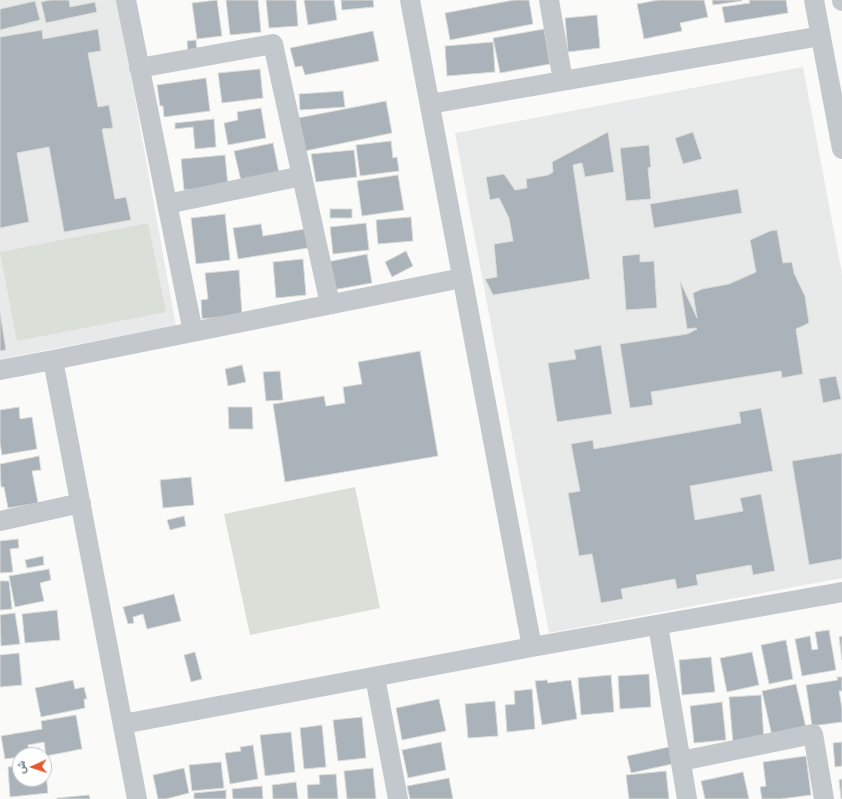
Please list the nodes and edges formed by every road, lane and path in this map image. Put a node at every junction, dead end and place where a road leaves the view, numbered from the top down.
1 (126, 0) edge
2 (410, 0) edge
3 (549, 0) edge
4 (814, 0) edge
5 (821, 36) junction
6 (139, 68) junction
7 (563, 81) junction
8 (430, 104) junction
9 (842, 149) edge
10 (302, 176) junction
11 (167, 204) junction
12 (462, 278) junction
13 (330, 304) junction
14 (193, 332) junction
15 (53, 360) junction
16 (0, 370) edge
17 (80, 503) junction
18 (0, 521) edge
19 (842, 592) edge
20 (658, 624) junction
21 (532, 647) junction
22 (375, 676) junction
23 (123, 724) junction
24 (681, 761) junction
25 (137, 799) edge
26 (398, 799) edge
27 (687, 799) edge
28 (824, 799) edge

1 - 6 street
2 - 8 street
3 - 7 street
4 - 5 street
5 - 7 street
5 - 9 street
6 - 10 street
6 - 11 street
7 - 8 street
8 - 12 street
10 - 11 street
10 - 13 street
11 - 14 street
12 - 13 street
12 - 21 street
13 - 14 street
14 - 15 street
15 - 16 street
15 - 17 street
17 - 18 street
17 - 23 street
19 - 20 street
20 - 21 street
20 - 24 street
21 - 22 street
22 - 23 street
22 - 26 street
23 - 25 street
24 - 27 street
24 - 28 street

